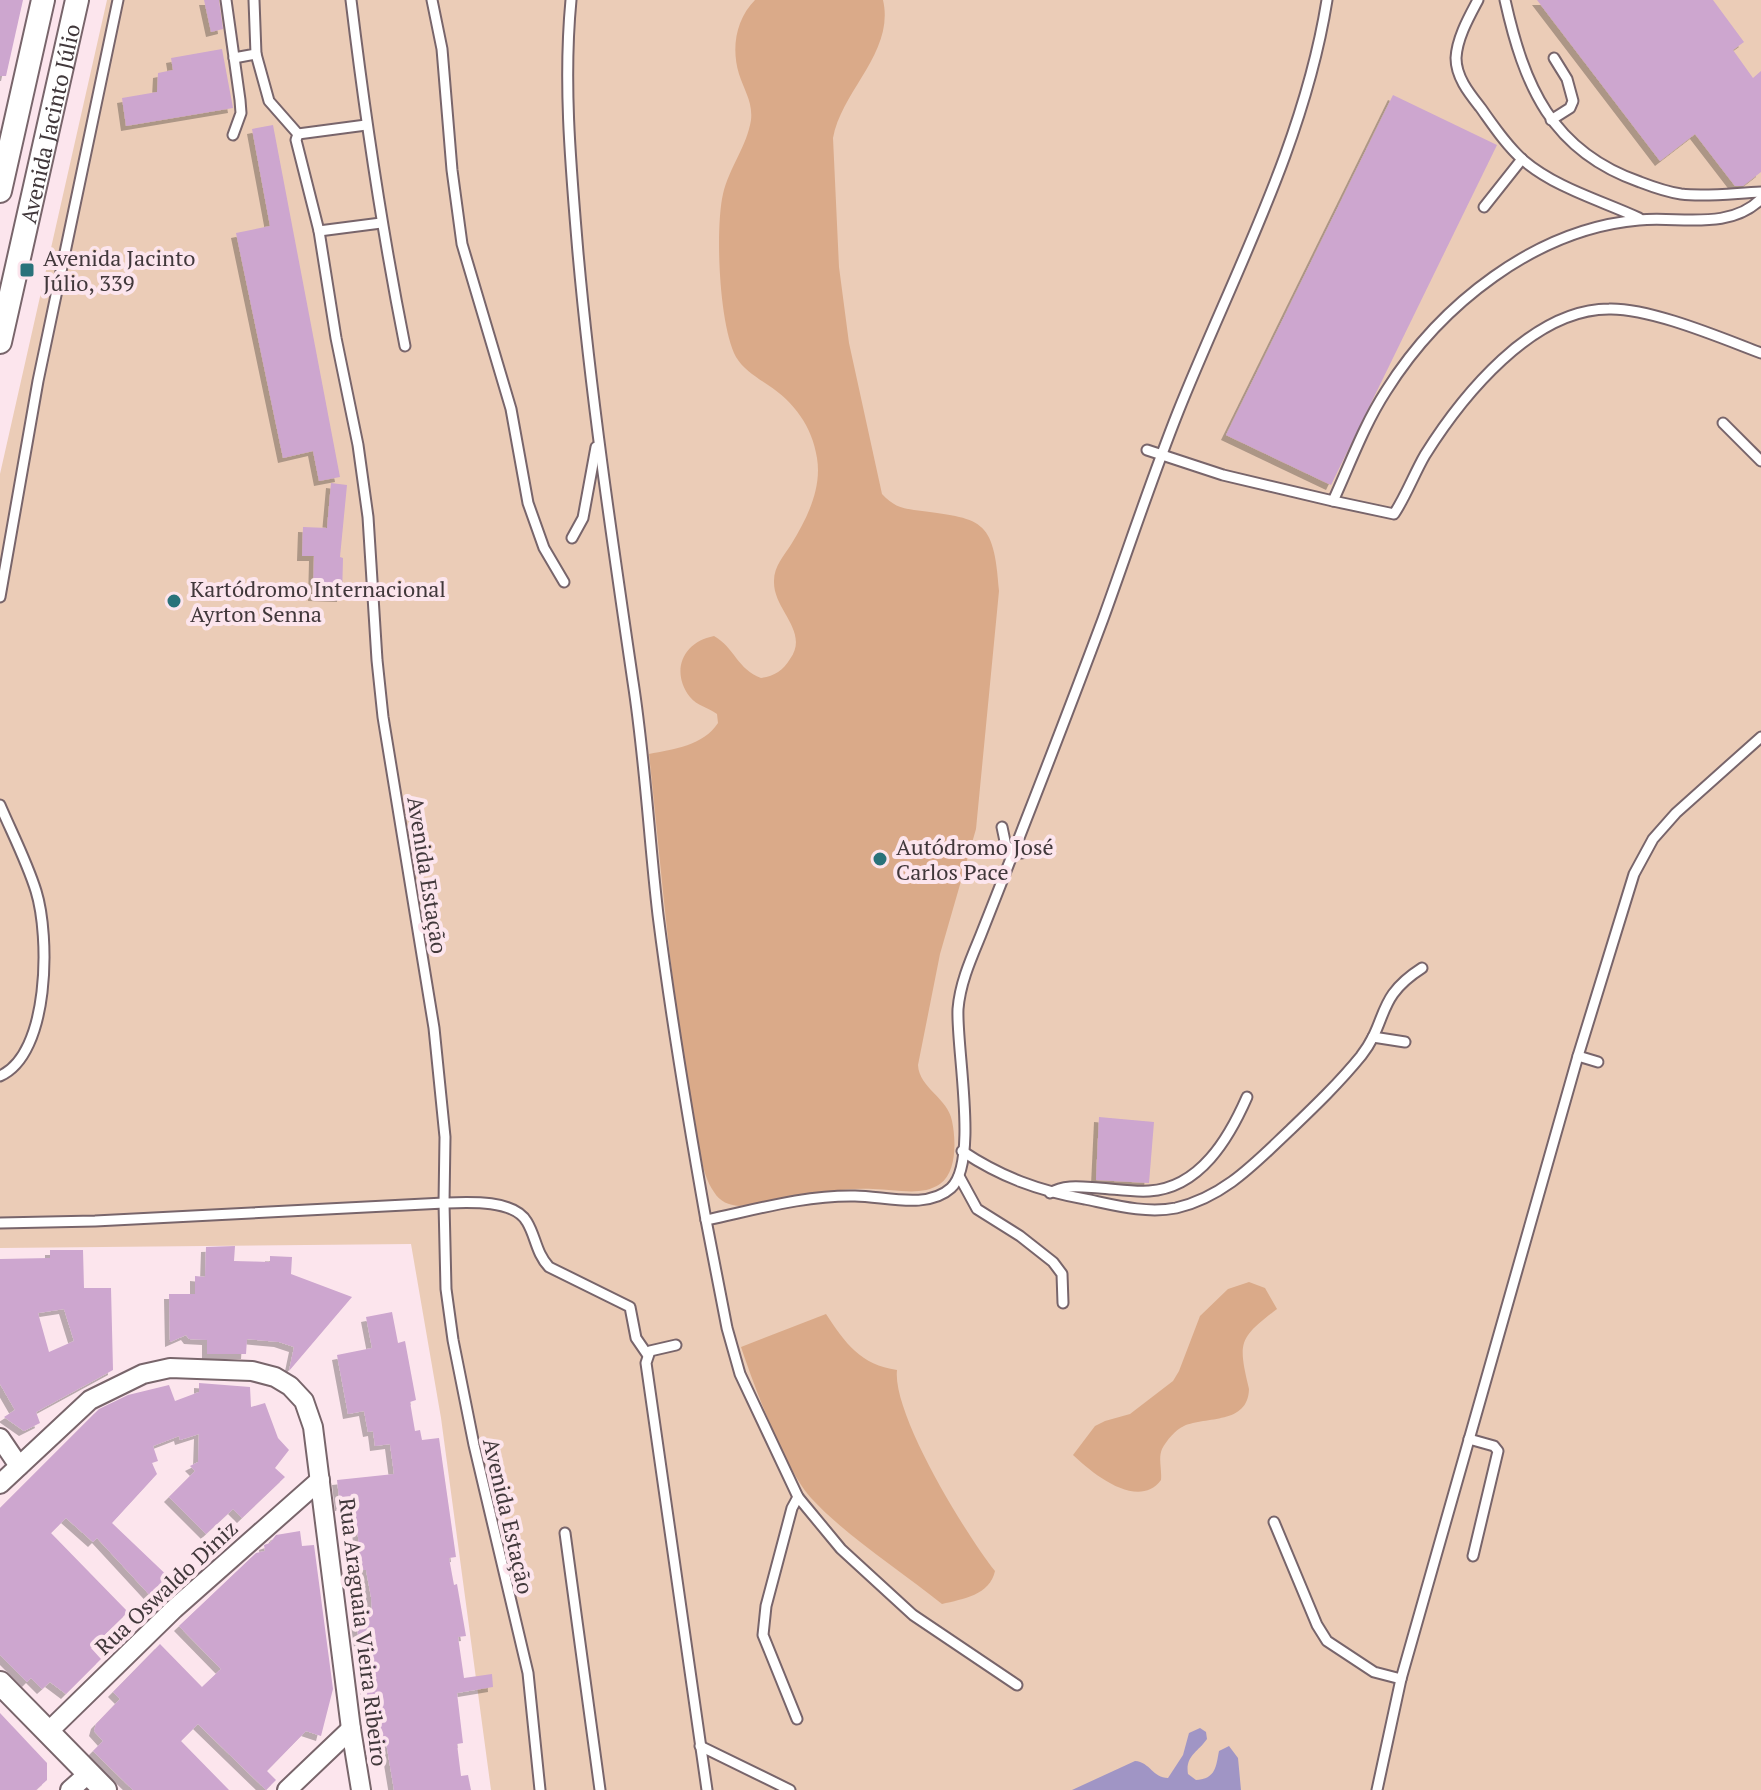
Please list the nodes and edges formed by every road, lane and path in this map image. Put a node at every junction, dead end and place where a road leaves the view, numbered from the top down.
1 (43, 0) edge
2 (77, 0) edge
3 (118, 0) edge
4 (226, 0) edge
5 (254, 0) edge
6 (351, 0) edge
7 (432, 0) edge
8 (571, 0) edge
9 (1327, 0) edge
10 (1478, 0) edge
11 (1505, 0) edge
12 (256, 54) junction
13 (234, 58) junction
14 (1554, 58) dead end
15 (1551, 120) junction
16 (366, 125) junction
17 (298, 134) junction
18 (233, 135) dead end
19 (1522, 159) junction
20 (0, 191) edge
21 (1761, 192) edge
22 (1761, 199) edge
23 (1484, 207) dead end
24 (1642, 219) junction
25 (381, 223) junction
26 (319, 231) junction
27 (8, 270) edge
28 (0, 342) edge
29 (405, 346) dead end
30 (1761, 353) edge
31 (1723, 423) dead end
32 (598, 440) junction
33 (1147, 450) dead end
34 (1162, 455) junction
35 (1761, 461) edge
36 (1333, 501) junction
37 (572, 538) dead end
38 (564, 582) dead end
39 (0, 597) edge
40 (1761, 737) edge
41 (0, 805) edge
42 (1002, 827) dead end
43 (1018, 851) junction
44 (1422, 968) dead end
45 (1373, 1037) junction
46 (1405, 1042) dead end
47 (1578, 1056) junction
48 (1598, 1062) dead end
49 (0, 1076) edge
50 (1247, 1097) dead end
51 (962, 1151) junction
52 (959, 1176) junction
53 (1050, 1193) junction
54 (444, 1203) junction
55 (706, 1220) junction
56 (0, 1223) edge
57 (1063, 1303) dead end
58 (676, 1345) dead end
59 (647, 1354) junction
60 (0, 1438) edge
61 (1469, 1439) junction
62 (19, 1466) junction
63 (320, 1480) junction
64 (0, 1484) edge
65 (798, 1497) junction
66 (1274, 1522) dead end
67 (565, 1533) dead end
68 (1473, 1556) dead end
69 (1401, 1679) junction
70 (0, 1683) edge
71 (1017, 1685) dead end
72 (797, 1719) dead end
73 (351, 1729) junction
74 (48, 1732) junction
75 (700, 1746) junction
76 (88, 1774) junction
77 (70, 1790) edge
78 (105, 1790) edge
79 (287, 1790) edge
80 (361, 1790) edge
81 (540, 1790) edge
82 (600, 1790) edge
83 (707, 1790) edge
84 (790, 1790) edge
85 (1377, 1790) edge

1 - 20 street, Avenida Jacinto Júlio
2 - 27 street, Avenida Jacinto Júlio
3 - 39 lane
4 - 13 lane
5 - 12 lane
6 - 16 lane
7 - 38 lane
8 - 32 lane
9 - 34 lane
10 - 19 lane
11 - 15 lane
12 - 13 lane
12 - 17 lane
13 - 18 lane
14 - 15 lane
15 - 21 lane
16 - 17 lane
16 - 25 lane
17 - 26 lane, Avenida Estação
19 - 23 lane
19 - 24 lane
22 - 24 lane
24 - 36 lane
25 - 26 lane
25 - 29 lane
26 - 54 lane, Avenida Estação
27 - 28 street, Avenida Jacinto Júlio
30 - 36 lane
31 - 35 lane
32 - 37 lane
32 - 55 lane
33 - 34 lane
34 - 36 lane
34 - 43 lane
40 - 47 lane
41 - 49 lane
42 - 43 lane
43 - 51 lane
44 - 45 lane
45 - 46 lane
45 - 53 lane
47 - 48 lane
47 - 61 lane
50 - 53 lane
51 - 52 lane
51 - 53 lane
52 - 55 lane
52 - 57 lane
54 - 56 lane
54 - 59 lane
54 - 81 lane, Avenida Estação
55 - 65 lane
58 - 59 lane
59 - 75 lane
60 - 62 street
61 - 68 lane
61 - 69 lane
62 - 63 street, Rua Araguaia Vieira Ribeiro
62 - 64 street, Rua Araguaia Vieira Ribeiro
63 - 73 street, Rua Araguaia Vieira Ribeiro
63 - 74 street, Rua Oswaldo Diniz
65 - 71 lane
65 - 72 lane
66 - 69 lane
67 - 82 lane
69 - 85 lane
70 - 74 street
73 - 79 street
73 - 80 street, Rua Araguaia Vieira Ribeiro
74 - 76 street
75 - 83 lane
75 - 84 lane
76 - 77 street
76 - 78 street

